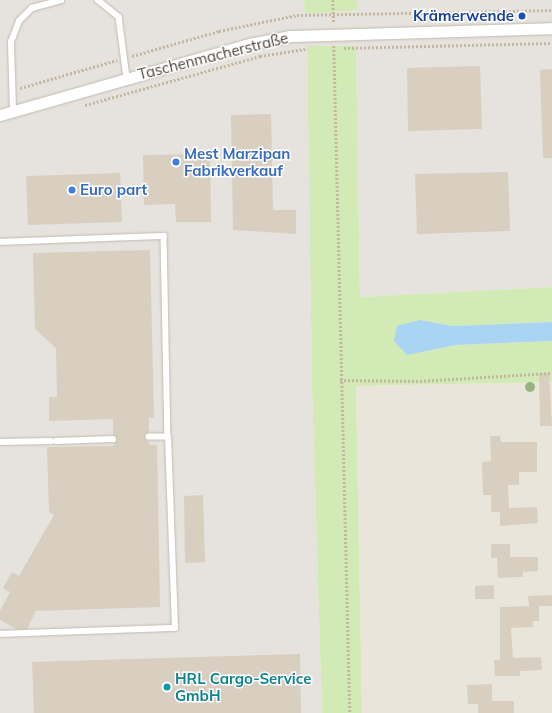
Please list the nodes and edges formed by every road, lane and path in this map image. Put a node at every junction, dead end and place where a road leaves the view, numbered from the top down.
1 (61, 0) edge
2 (98, 0) edge
3 (333, 0) edge
4 (552, 28) edge
5 (334, 33) junction
6 (552, 43) edge
7 (327, 48) dead end
8 (334, 48) junction
9 (312, 49) dead end
10 (127, 78) junction
11 (78, 107) dead end
12 (13, 111) junction
13 (0, 115) edge
14 (0, 242) edge
15 (552, 373) edge
16 (340, 380) junction
17 (150, 437) dead end
18 (168, 437) junction
19 (113, 438) dead end
20 (0, 442) edge
21 (0, 634) edge
22 (350, 713) edge

1 - 12 lane
2 - 10 lane
3 - 5 path
4 - 5 street, Taschenmacherstraße
5 - 8 path
5 - 10 street, Taschenmacherstraße
6 - 8 path
7 - 8 path
8 - 16 path
9 - 11 path
10 - 12 street, Taschenmacherstraße
12 - 13 street, Taschenmacherstraße
14 - 18 lane
15 - 16 path
16 - 22 path
17 - 18 lane
18 - 21 lane
19 - 20 lane

